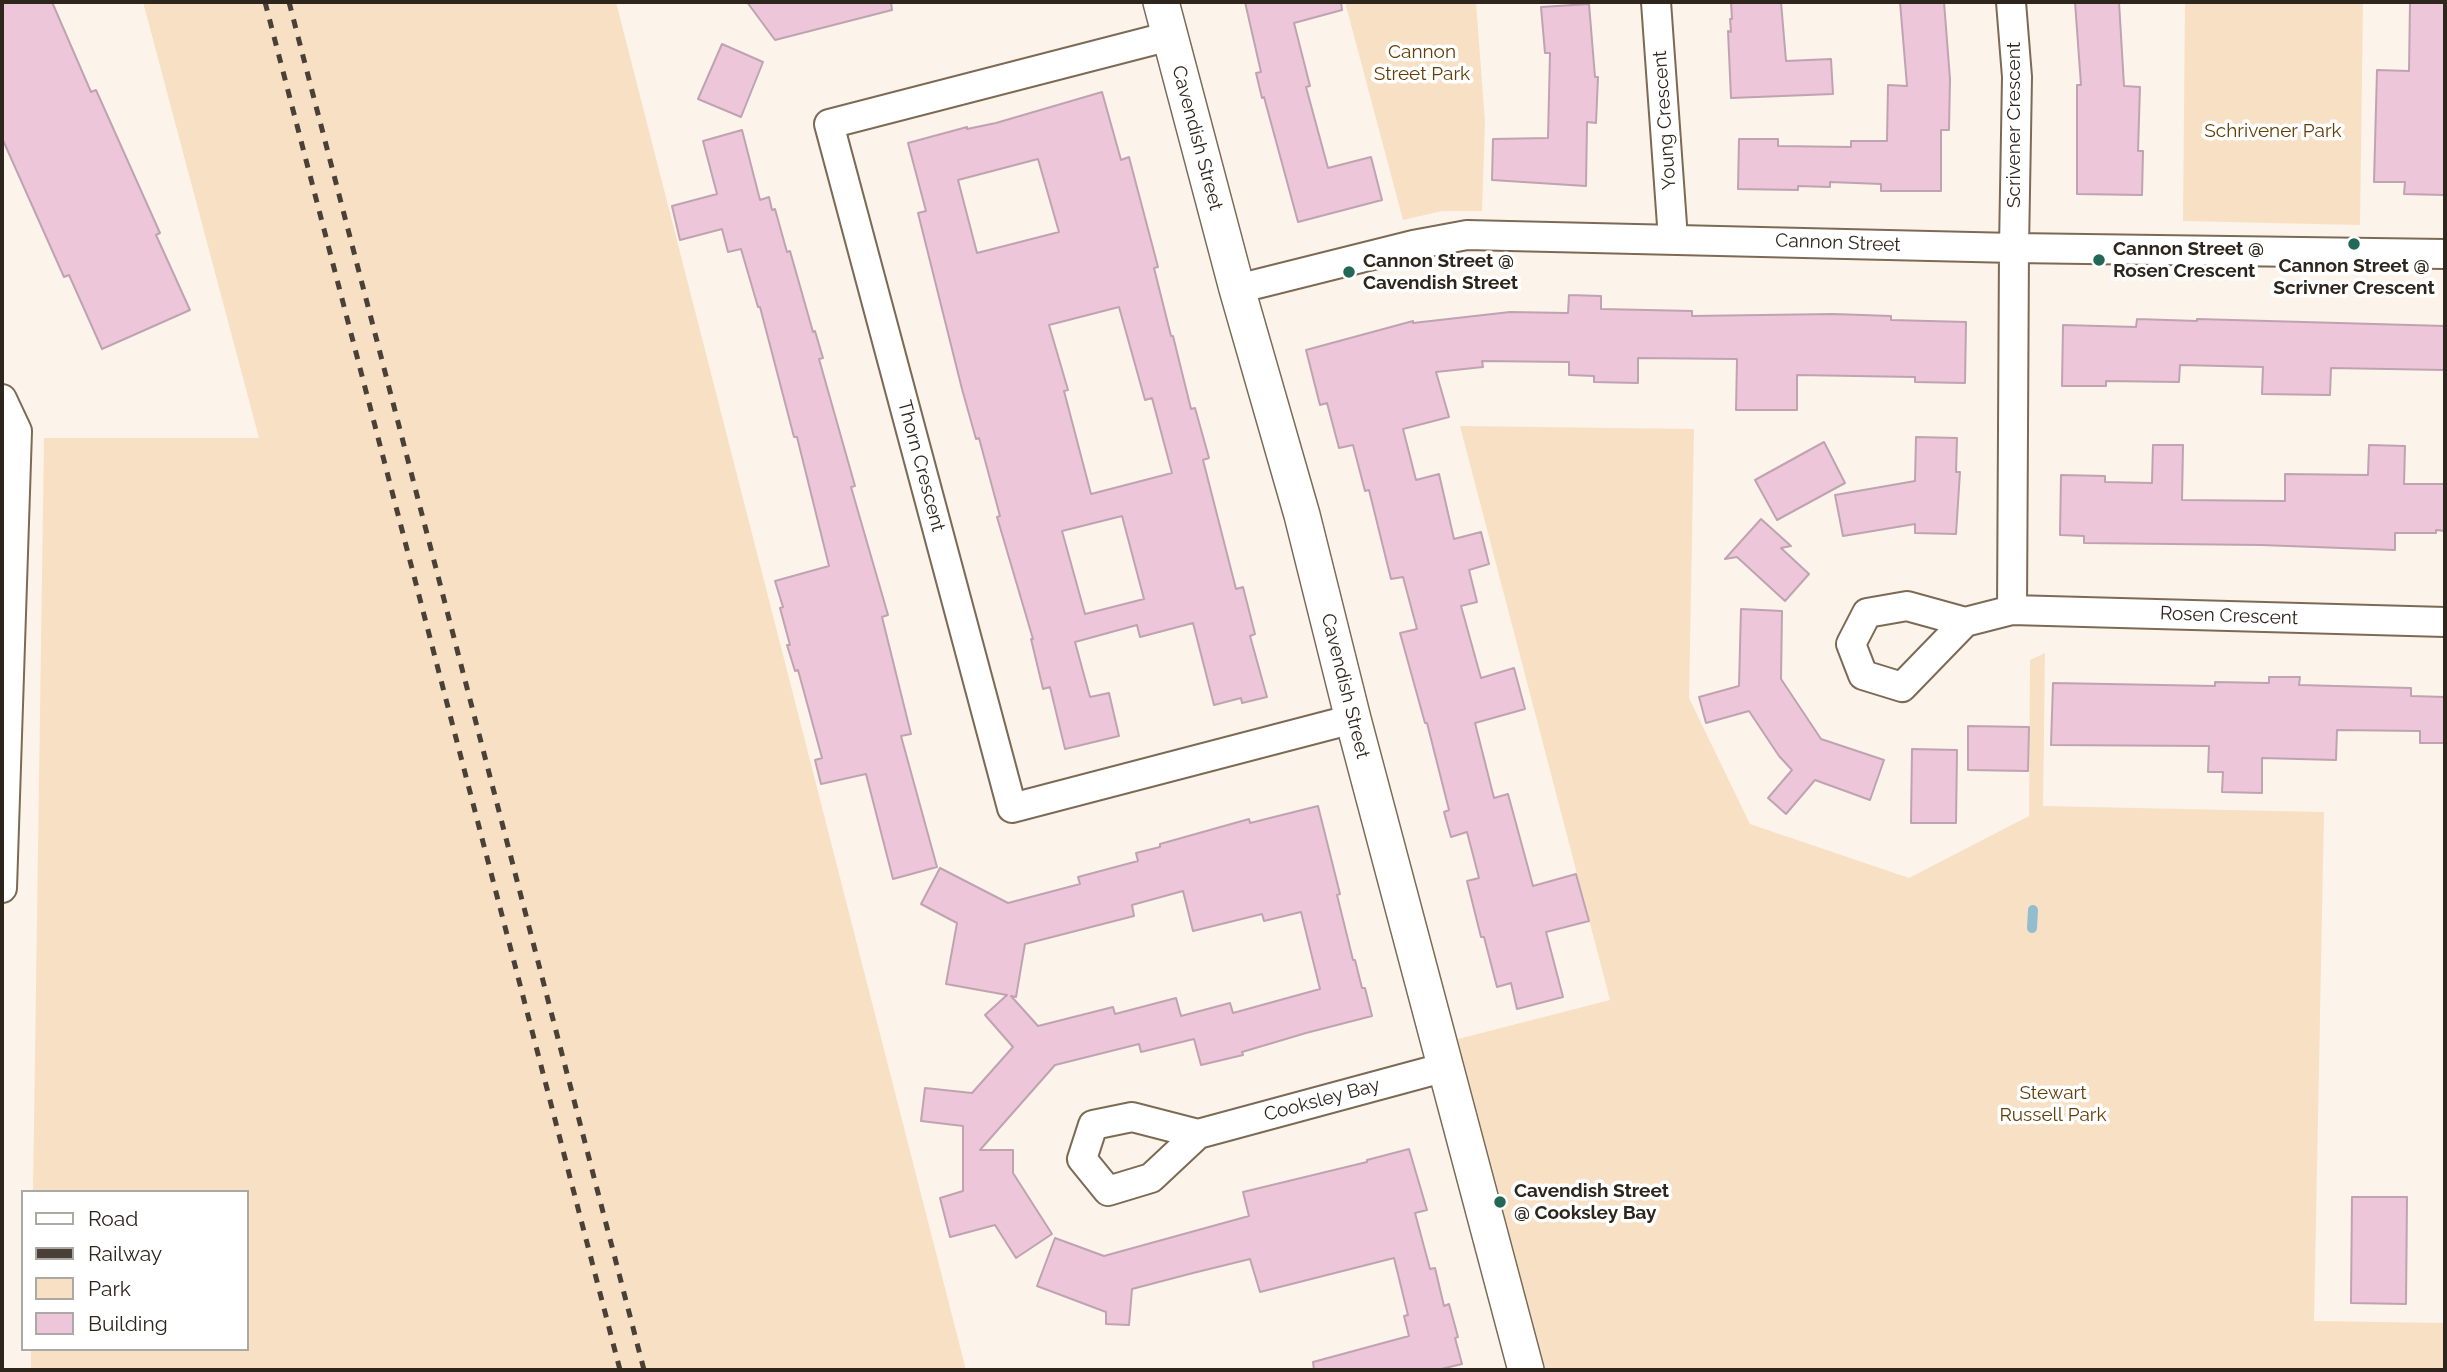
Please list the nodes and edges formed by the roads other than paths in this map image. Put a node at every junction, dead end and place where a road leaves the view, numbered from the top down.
1 (1161, 2) edge
2 (1656, 2) edge
3 (2011, 2) edge
4 (1170, 36) junction
5 (1673, 239) junction
6 (2014, 248) junction
7 (2445, 254) edge
8 (1237, 289) junction
9 (2, 399) edge
10 (2012, 610) junction
11 (1965, 622) dead end
12 (2445, 622) edge
13 (1353, 719) junction
14 (3, 760) edge
15 (2, 888) edge
16 (1447, 1067) junction
17 (1198, 1134) dead end
18 (1526, 1370) edge

1 - 4 street, Cavendish Street
2 - 5 street, Young Crescent
3 - 6 street, Scrivener Crescent
4 - 8 street, Cavendish Street
4 - 13 street, Thorn Crescent
5 - 6 street, Cannon Street
5 - 8 street, Cannon Street
6 - 7 street, Cannon Street
6 - 10 street
8 - 13 street, Cavendish Street
9 - 14 street
10 - 11 street, Rosen Crescent
10 - 12 street, Rosen Crescent
13 - 16 street, Cavendish Street
14 - 15 street
16 - 17 street, Cooksley Bay
16 - 18 street, Cavendish Street

